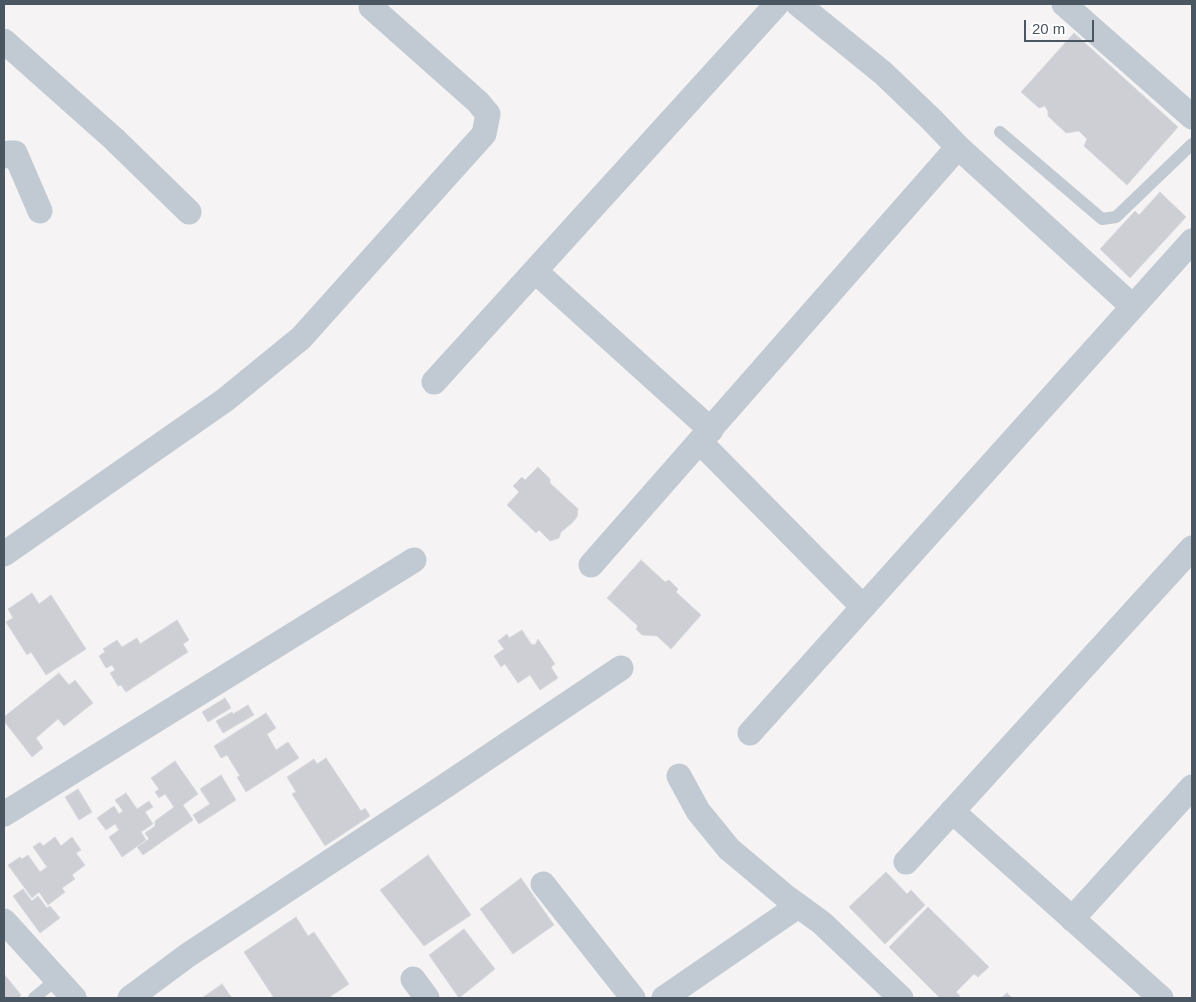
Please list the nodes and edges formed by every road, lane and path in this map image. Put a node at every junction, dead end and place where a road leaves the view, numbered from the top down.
1 (777, 4) edge
2 (798, 4) edge
3 (1064, 4) edge
4 (371, 7) dead end
5 (4, 41) edge
6 (1192, 117) edge
7 (1000, 132) dead end
8 (1192, 144) edge
9 (958, 147) junction
10 (4, 156) edge
11 (40, 210) dead end
12 (189, 212) dead end
13 (1192, 241) edge
14 (535, 271) junction
15 (1132, 306) junction
16 (434, 382) dead end
17 (705, 436) junction
18 (1192, 548) edge
19 (4, 554) edge
20 (414, 560) dead end
21 (590, 565) dead end
22 (863, 607) junction
23 (621, 668) dead end
24 (750, 733) dead end
25 (680, 776) dead end
26 (1192, 787) edge
27 (952, 811) junction
28 (4, 814) edge
29 (906, 862) dead end
30 (543, 884) dead end
31 (798, 906) junction
32 (1072, 919) junction
33 (4, 921) edge
34 (57, 980) junction
35 (34, 998) edge
36 (74, 998) edge
37 (130, 998) edge
38 (633, 998) edge
39 (664, 998) edge
40 (901, 998) edge
41 (1161, 998) edge

1 - 14 street
2 - 9 street
3 - 6 street
4 - 19 street
5 - 12 street
7 - 8 lane
9 - 15 street
9 - 17 street
10 - 11 street
13 - 15 street
14 - 16 street
14 - 17 street
15 - 22 street
17 - 21 street
17 - 22 street
18 - 27 street
20 - 28 street
22 - 24 street
23 - 37 street
25 - 31 street
26 - 32 street
27 - 29 street
27 - 32 street
30 - 38 street
31 - 39 street
31 - 40 street
32 - 41 street
33 - 34 street
34 - 35 lane
34 - 36 street

